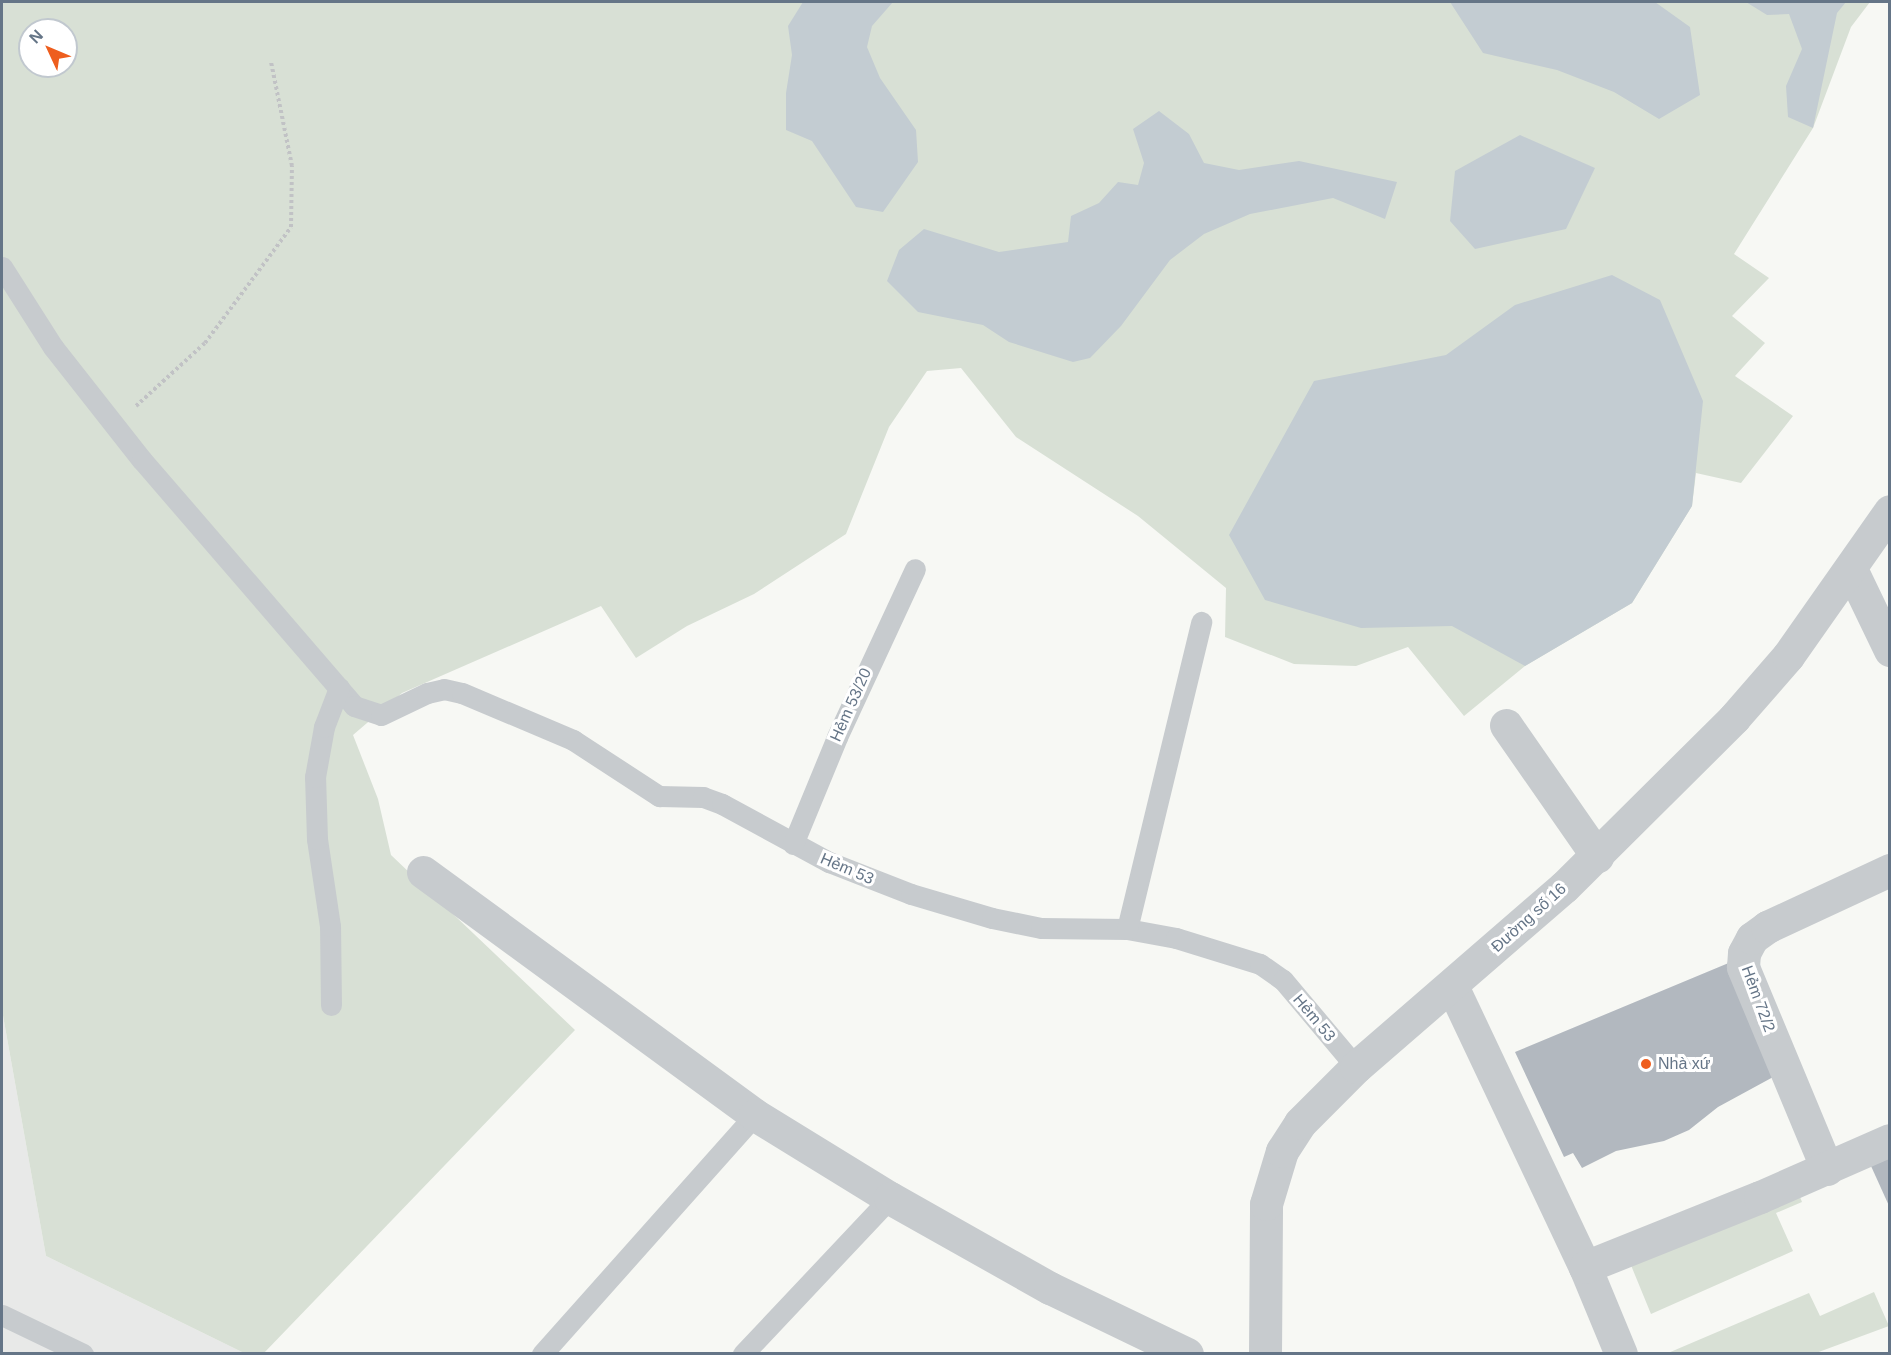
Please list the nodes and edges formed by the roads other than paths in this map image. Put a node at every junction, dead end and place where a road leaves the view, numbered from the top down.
1 (2, 267) edge
2 (1890, 511) edge
3 (915, 569) dead end
4 (1851, 569) junction
5 (1201, 622) dead end
6 (1890, 650) edge
7 (339, 688) junction
8 (1506, 725) dead end
9 (793, 844) junction
10 (1597, 856) junction
11 (1890, 870) edge
12 (423, 872) dead end
13 (1127, 929) junction
14 (1452, 986) junction
15 (331, 1005) dead end
16 (1356, 1067) junction
17 (755, 1115) junction
18 (1890, 1140) edge
19 (1827, 1168) junction
20 (890, 1198) junction
21 (1585, 1267) junction
22 (2, 1315) edge
23 (83, 1353) edge
24 (542, 1353) edge
25 (743, 1353) edge
26 (1187, 1353) edge
27 (1266, 1353) edge
28 (1621, 1353) edge

1 - 7 lane, Hẻm 53
2 - 4 street, Đường số 16
3 - 9 lane, Hẻm 53/20
4 - 6 street
4 - 10 street, Đường số 16
5 - 13 lane
7 - 9 lane, Hẻm 53
7 - 15 lane
8 - 10 street
9 - 13 lane, Hẻm 53
10 - 14 street, Đường số 16
11 - 19 street, Hẻm 72/2
12 - 17 street
13 - 16 lane, Hẻm 53
14 - 16 street, Đường số 16
14 - 21 street
16 - 27 street, Đường số 16
17 - 20 street
17 - 24 lane
18 - 19 street
19 - 21 street
20 - 25 lane
20 - 26 street
21 - 28 street
22 - 23 lane

